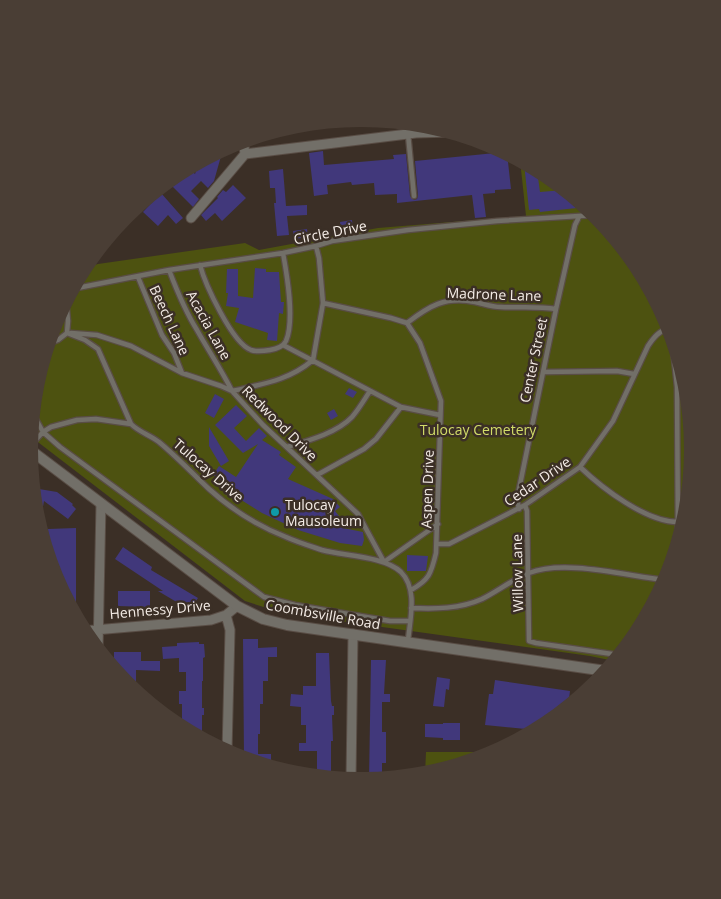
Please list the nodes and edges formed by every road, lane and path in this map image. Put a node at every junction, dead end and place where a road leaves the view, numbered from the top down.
1 (425, 133) edge
2 (408, 134) junction
3 (244, 148) edge
4 (245, 154) junction
5 (414, 196) dead end
6 (579, 217) junction
7 (584, 217) edge
8 (192, 218) dead end
9 (316, 246) junction
10 (283, 253) junction
11 (200, 265) junction
12 (169, 270) junction
13 (138, 277) junction
14 (81, 287) edge
15 (323, 302) junction
16 (556, 309) junction
17 (67, 315) edge
18 (406, 323) junction
19 (661, 331) edge
20 (67, 333) junction
21 (57, 340) edge
22 (283, 345) junction
23 (313, 360) junction
24 (542, 372) junction
25 (182, 373) junction
26 (634, 374) junction
27 (677, 385) edge
28 (232, 391) junction
29 (370, 391) junction
30 (401, 407) junction
31 (440, 415) junction
32 (38, 424) edge
33 (130, 424) junction
34 (43, 432) junction
35 (38, 438) edge
36 (287, 448) junction
37 (38, 455) edge
38 (580, 467) junction
39 (317, 475) junction
40 (101, 503) junction
41 (525, 505) junction
42 (678, 508) edge
43 (519, 509) junction
44 (675, 522) edge
45 (438, 524) junction
46 (437, 544) junction
47 (384, 562) junction
48 (529, 573) junction
49 (656, 579) edge
50 (411, 590) junction
51 (236, 606) junction
52 (411, 608) junction
53 (226, 615) junction
54 (410, 621) junction
55 (98, 629) junction
56 (93, 630) edge
57 (352, 634) junction
58 (98, 638) edge
59 (407, 642) junction
60 (610, 654) edge
61 (596, 670) edge
62 (227, 743) edge
63 (351, 772) edge

1 - 2 street
2 - 4 street
2 - 5 lane
3 - 4 street
4 - 8 street
6 - 7 lane, Circle Drive
6 - 9 lane, Circle Drive
6 - 16 lane, Center Street
9 - 10 lane, Circle Drive
9 - 15 lane
10 - 11 lane, Circle Drive
10 - 22 lane
11 - 12 lane, Circle Drive
11 - 22 lane
12 - 13 lane, Circle Drive
12 - 28 lane, Acacia Lane
13 - 14 lane, Circle Drive
13 - 25 lane, Beech Lane
15 - 18 lane
15 - 23 lane
16 - 18 lane, Madrone Lane
16 - 24 lane, Center Street
17 - 20 lane
18 - 31 lane, Aspen Drive
19 - 26 lane, Cedar Drive
20 - 21 lane
20 - 25 lane, Redwood Drive
20 - 33 lane
22 - 23 lane
23 - 28 lane
23 - 29 lane
24 - 26 lane
24 - 43 lane, Center Street
25 - 28 lane, Redwood Drive
26 - 38 lane, Cedar Drive
27 - 42 lane
28 - 36 lane, Redwood Drive
29 - 30 lane
29 - 36 lane
30 - 31 lane
30 - 39 lane
31 - 45 lane, Aspen Drive
32 - 34 lane
33 - 34 lane
33 - 47 lane, Tulocay Drive
34 - 35 lane
34 - 54 lane
36 - 39 lane, Redwood Drive
37 - 40 street, Coombsville Road
38 - 41 lane, Cedar Drive
38 - 44 lane
39 - 47 lane, Redwood Drive
40 - 51 street, Coombsville Road
40 - 55 street
41 - 43 lane, Cedar Drive
41 - 48 lane, Willow Lane
43 - 46 lane, Cedar Drive
45 - 46 lane, Aspen Drive
45 - 47 lane
46 - 50 lane, Aspen Drive
47 - 50 lane, Tulocay Drive
48 - 49 lane
48 - 52 lane
48 - 60 lane, Willow Lane
50 - 52 lane
51 - 53 street, Hennessy Drive
51 - 57 street, Coombsville Road
52 - 54 lane
53 - 55 street, Hennessy Drive
53 - 62 street
54 - 59 lane
55 - 56 street, Hennessy Drive
55 - 58 street
57 - 59 street, Coombsville Road
57 - 63 street
59 - 61 street, Coombsville Road

